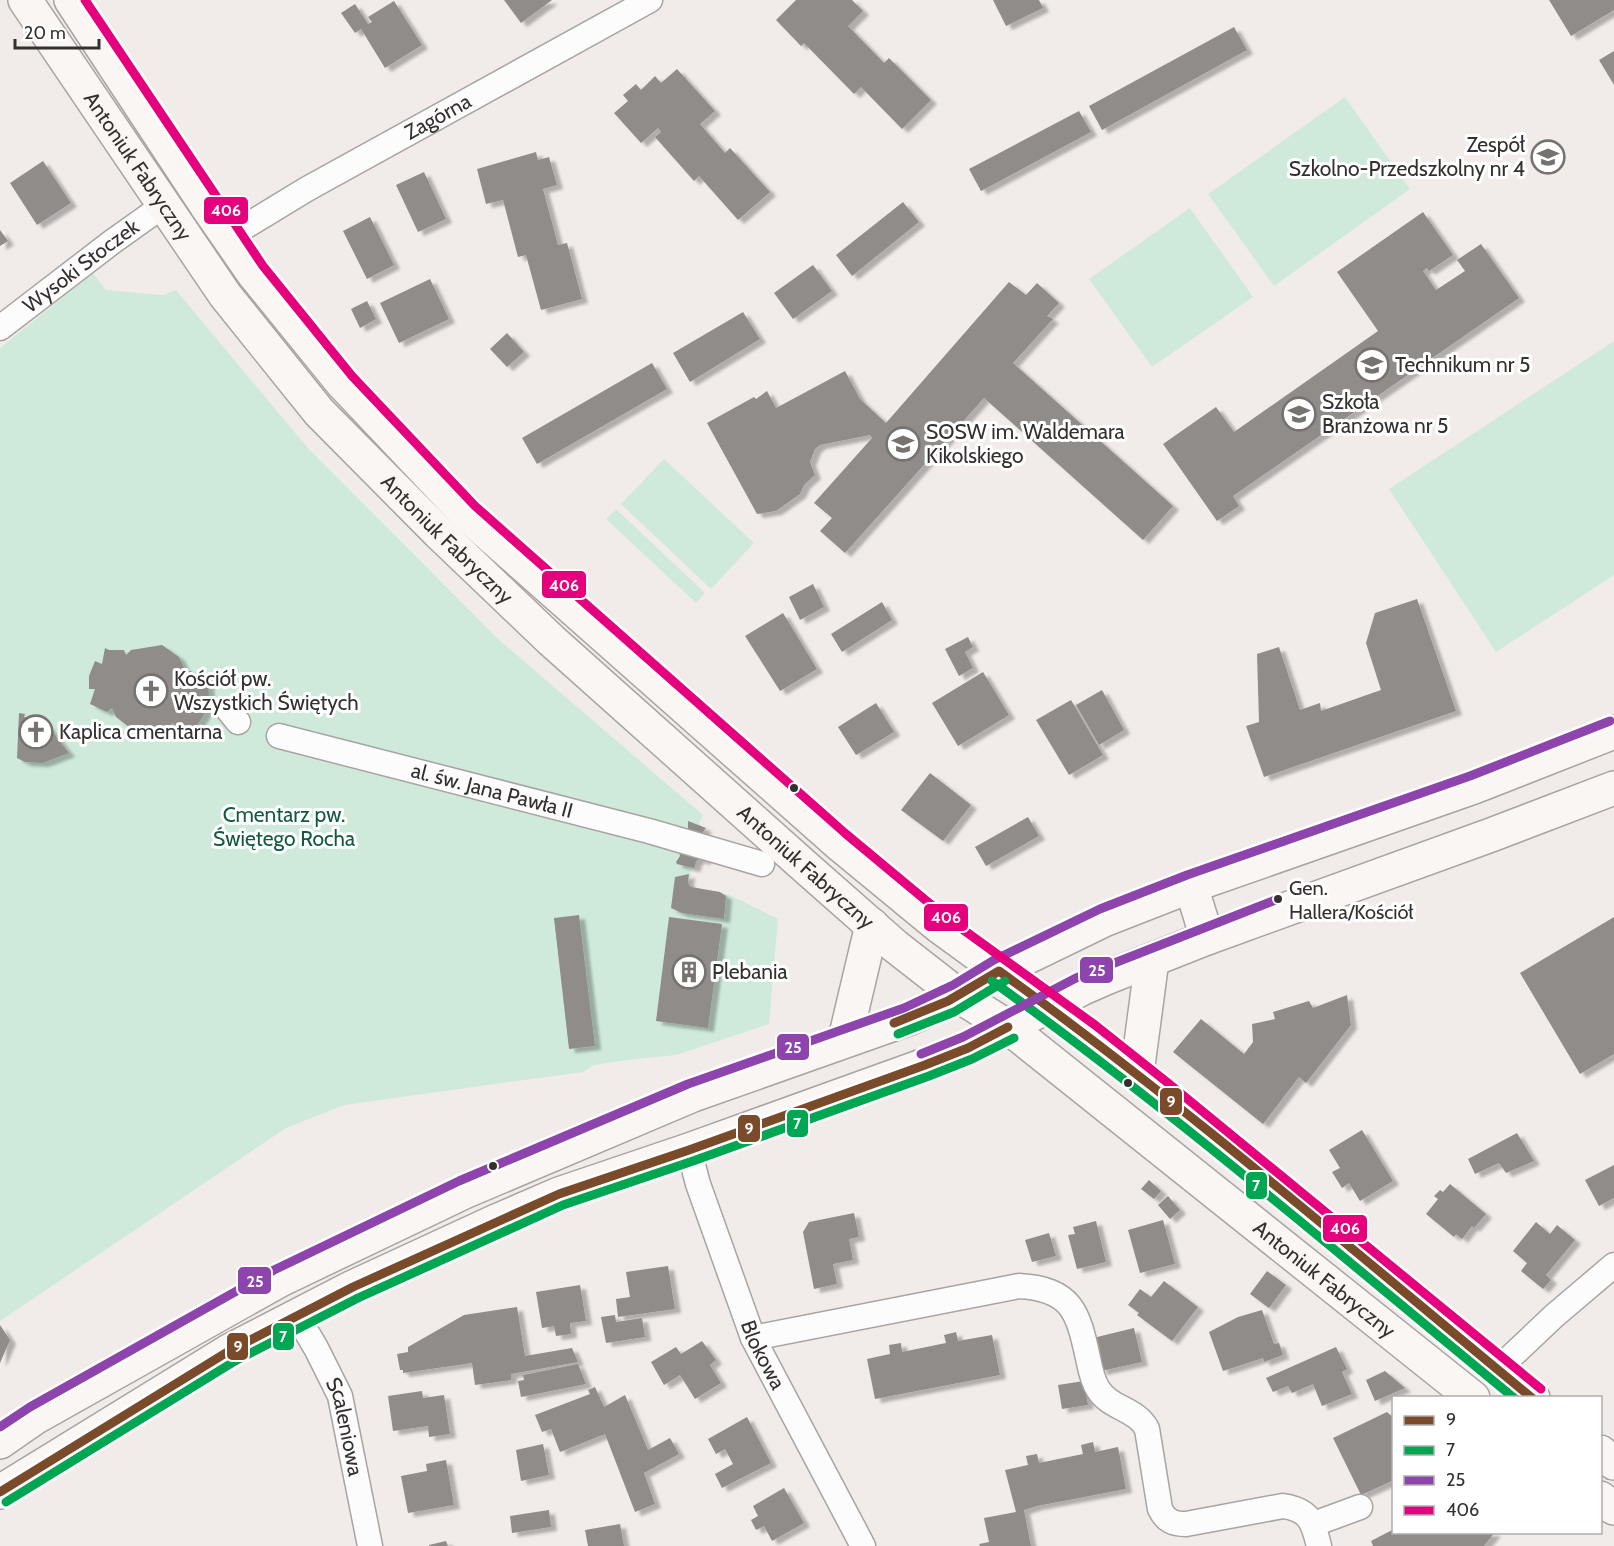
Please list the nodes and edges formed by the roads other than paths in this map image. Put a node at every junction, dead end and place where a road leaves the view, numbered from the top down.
1 (25, 0) edge
2 (71, 0) edge
3 (650, 0) edge
4 (164, 205) junction
5 (228, 237) junction
6 (0, 328) edge
7 (1614, 732) edge
8 (279, 736) dead end
9 (1614, 788) edge
10 (837, 843) junction
11 (762, 864) dead end
12 (811, 872) junction
13 (1191, 886) junction
14 (872, 925) junction
15 (1207, 938) junction
16 (1152, 960) junction
17 (999, 971) junction
18 (959, 996) junction
19 (1050, 1006) junction
20 (1008, 1027) junction
21 (845, 1039) junction
22 (1149, 1082) junction
23 (1134, 1126) junction
24 (689, 1150) junction
25 (1614, 1265) edge
26 (297, 1316) junction
27 (753, 1338) junction
28 (1498, 1369) junction
29 (1471, 1396) edge
30 (1531, 1396) edge
31 (0, 1442) edge
32 (1602, 1454) edge
33 (1614, 1463) edge
34 (0, 1492) edge
35 (1360, 1507) dead end
36 (1316, 1535) edge
37 (370, 1546) edge
38 (863, 1546) edge

1 - 4 main road, Antoniuk Fabryczny
2 - 5 main road, Antoniuk Fabryczny
3 - 5 street, Zagórna
4 - 6 street, Wysoki Stoczek
4 - 12 main road, Antoniuk Fabryczny
5 - 10 main road, Antoniuk Fabryczny
7 - 13 main road
8 - 11 street, al. św. Jana Pawła II
9 - 15 main road
10 - 12 main road
10 - 17 main road, Antoniuk Fabryczny
12 - 14 main road, Antoniuk Fabryczny
13 - 15 main road
13 - 17 main road
14 - 18 main road, Antoniuk Fabryczny
14 - 21 main road
15 - 16 main road
16 - 19 main road
16 - 22 main road
17 - 18 main road
17 - 19 main road, Antoniuk Fabryczny
18 - 20 main road, Antoniuk Fabryczny
18 - 21 main road
19 - 20 main road
19 - 22 main road, Antoniuk Fabryczny
20 - 23 main road, Antoniuk Fabryczny
20 - 24 main road
21 - 31 main road
22 - 23 main road
22 - 28 main road, Antoniuk Fabryczny
23 - 29 main road, Antoniuk Fabryczny
24 - 26 main road
24 - 27 street, Blokowa
25 - 28 street
26 - 34 main road
26 - 37 street, Scaleniowa
27 - 36 street
27 - 38 street, Blokowa
28 - 30 main road, Antoniuk Fabryczny
32 - 33 main road
35 - 36 street

